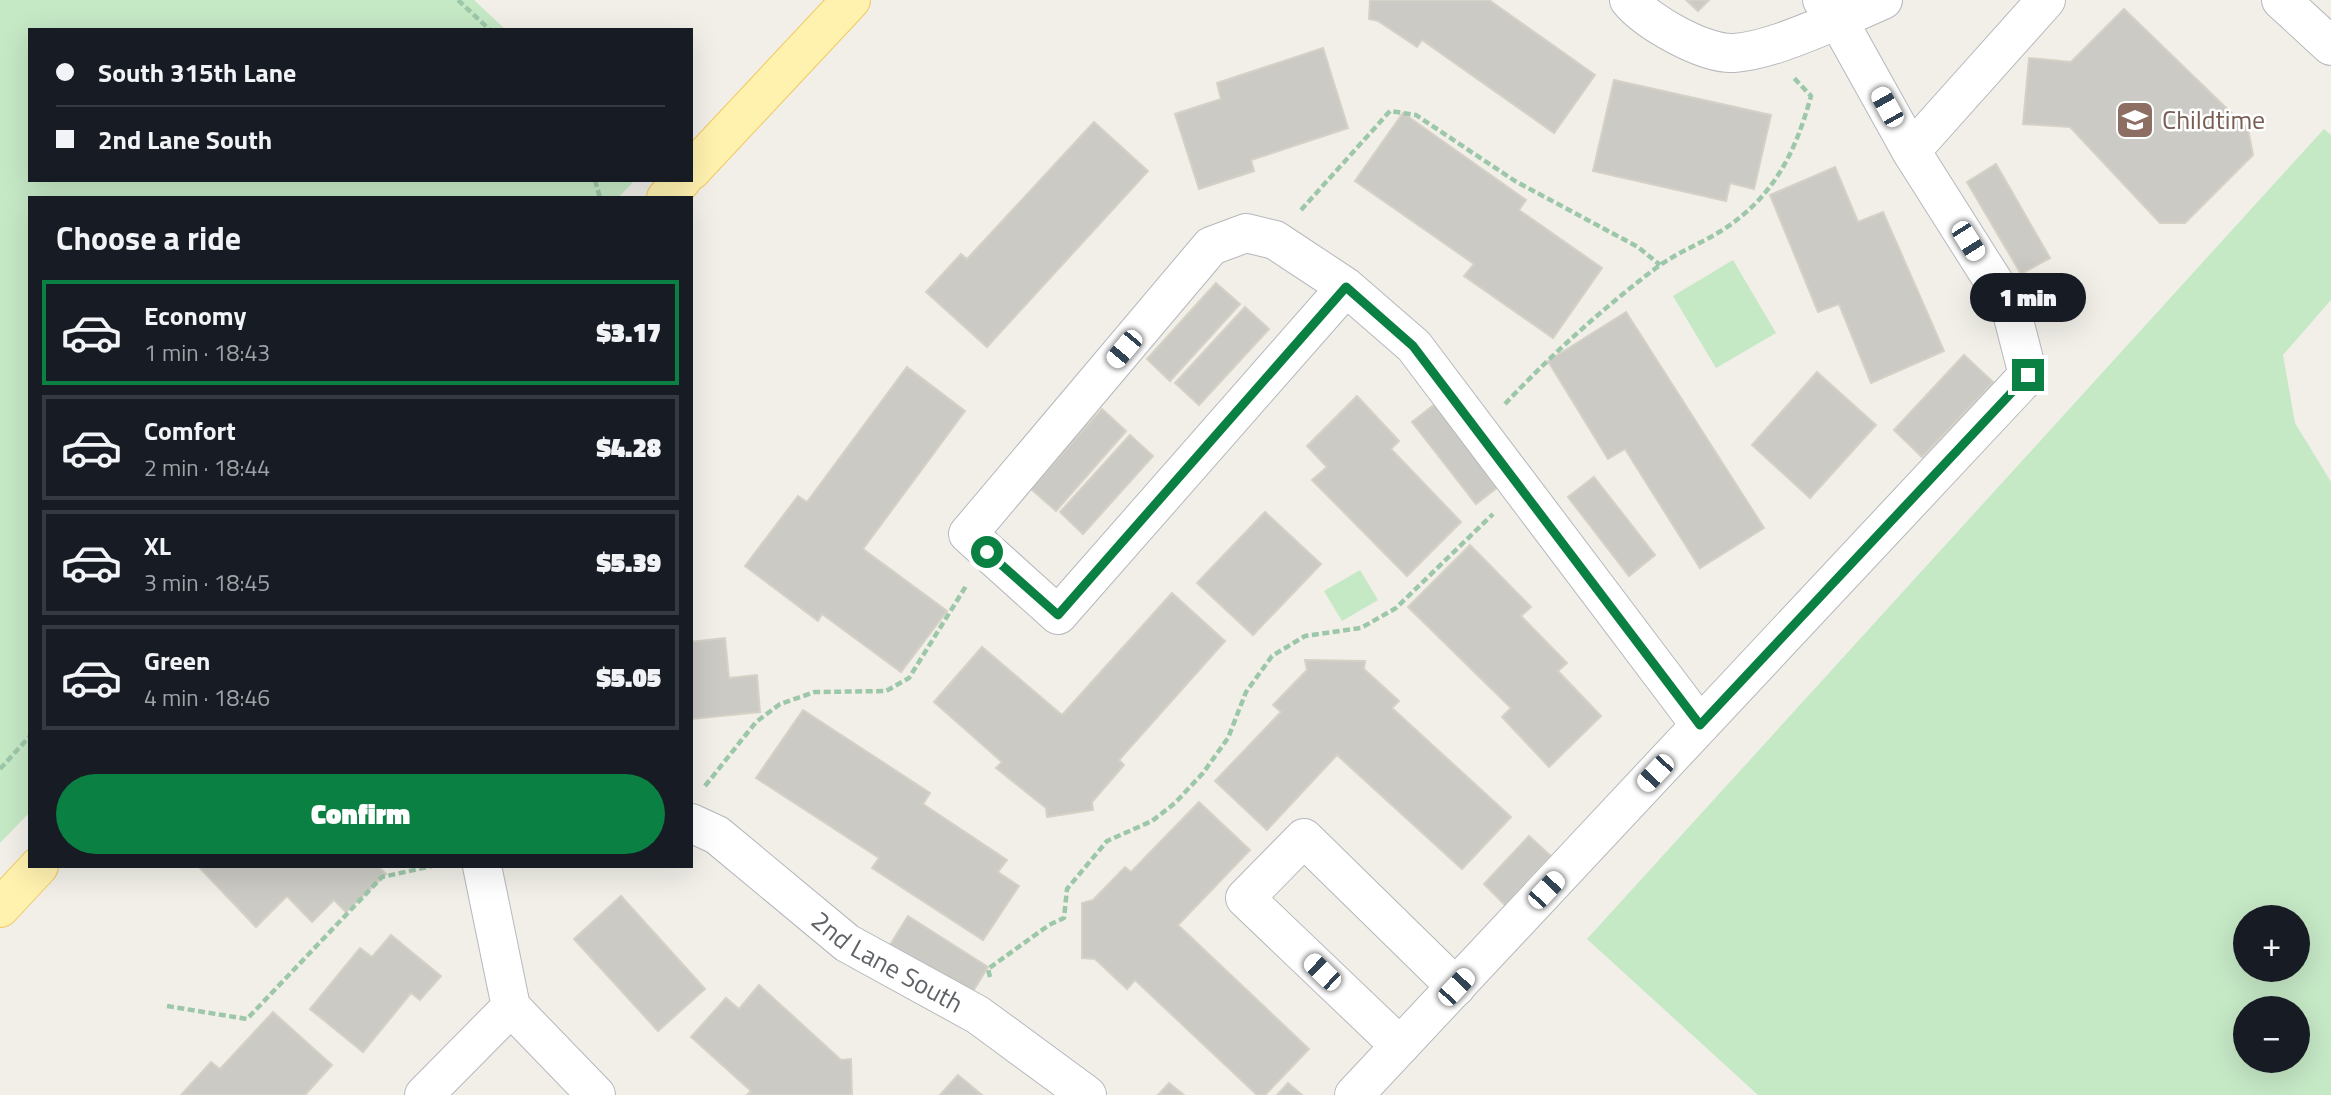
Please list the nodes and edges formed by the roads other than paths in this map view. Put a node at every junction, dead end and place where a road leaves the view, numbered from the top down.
1 (851, 0) edge
2 (1629, 0) edge
3 (1883, 0) edge
4 (2046, 0) edge
5 (2281, 0) edge
6 (1830, 10) edge
7 (2331, 46) edge
8 (1911, 151) junction
9 (693, 168) edge
10 (680, 182) edge
11 (668, 196) edge
12 (1346, 287) junction
13 (1700, 725) junction
14 (695, 809) edge
15 (37, 868) edge
16 (482, 868) edge
17 (0, 908) edge
18 (1456, 987) junction
19 (511, 1007) junction
20 (1400, 1046) junction
21 (424, 1095) edge
22 (596, 1095) edge
23 (1087, 1095) edge
24 (1354, 1095) edge

1 - 9 main road
2 - 6 street
3 - 6 street
4 - 8 street
5 - 7 street
6 - 8 street
8 - 13 street
10 - 11 main road
12 - 12 street
12 - 13 street
13 - 18 street
14 - 23 street, 2nd Lane South
15 - 17 main road
16 - 19 street
18 - 20 street
18 - 20 street
19 - 21 street
19 - 22 street
20 - 24 street

